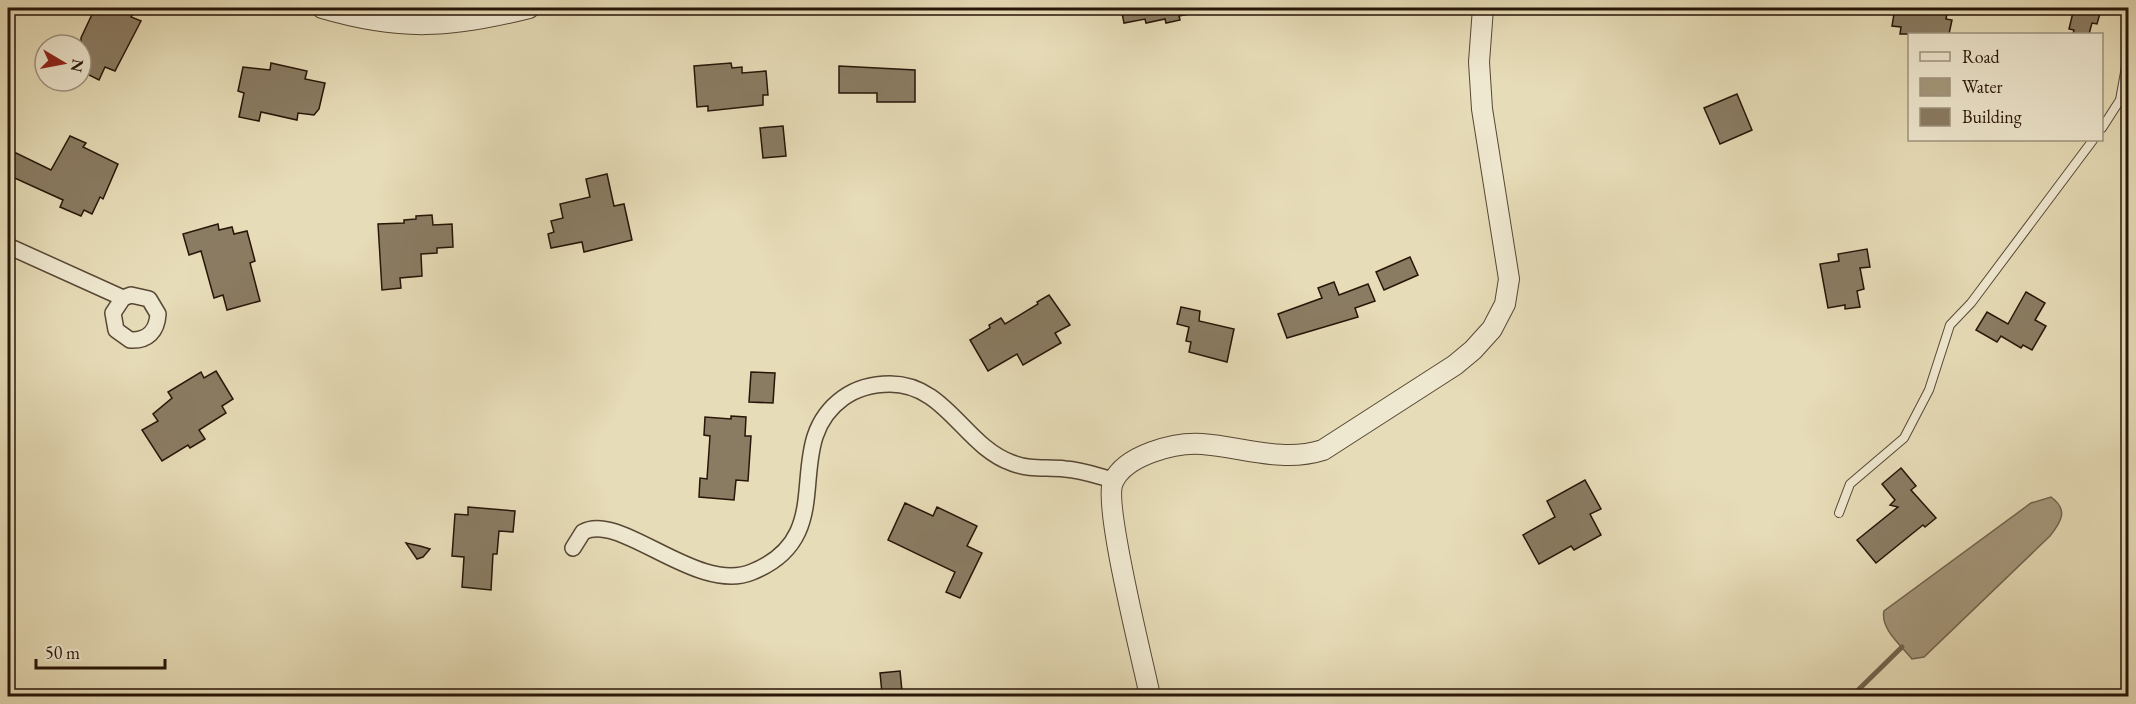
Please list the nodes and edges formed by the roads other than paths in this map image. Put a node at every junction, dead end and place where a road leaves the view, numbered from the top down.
1 (322, 8) edge
2 (529, 8) edge
3 (1483, 8) edge
4 (2128, 56) edge
5 (2103, 126) edge
6 (2092, 141) edge
7 (8, 246) edge
8 (123, 298) dead end
9 (1113, 480) junction
10 (1839, 513) dead end
11 (573, 548) dead end
12 (1150, 696) edge

1 - 2 street
3 - 9 street
4 - 5 lane
6 - 10 lane
7 - 8 street
9 - 11 street
9 - 12 street

